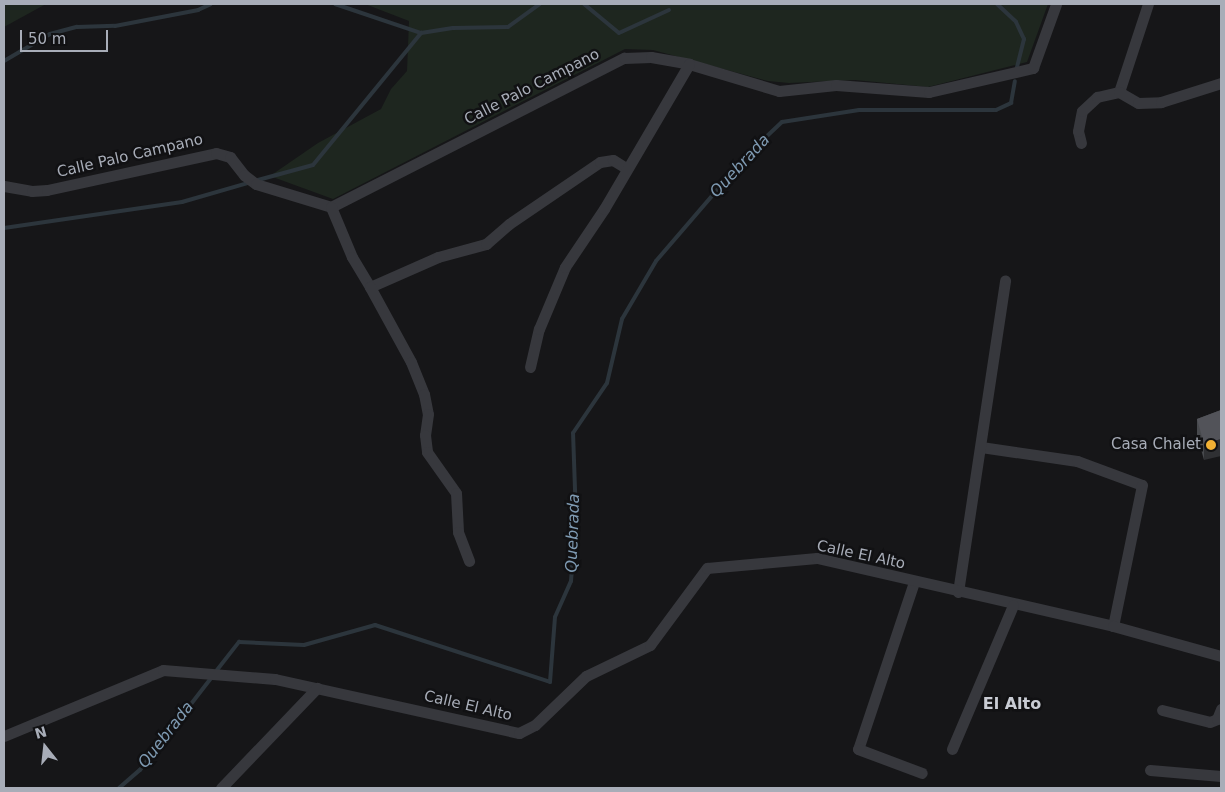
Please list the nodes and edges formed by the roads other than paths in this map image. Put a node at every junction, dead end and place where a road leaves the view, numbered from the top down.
1 (1056, 4) edge
2 (1148, 4) edge
3 (689, 64) junction
4 (1221, 83) edge
5 (1119, 92) junction
6 (1081, 143) dead end
7 (626, 168) junction
8 (4, 186) edge
9 (332, 207) junction
10 (1005, 281) dead end
11 (370, 287) junction
12 (530, 367) dead end
13 (981, 447) junction
14 (469, 561) dead end
15 (914, 582) junction
16 (958, 592) junction
17 (1012, 605) junction
18 (1113, 626) junction
19 (1221, 656) edge
20 (318, 688) junction
21 (1162, 710) dead end
22 (1221, 710) edge
23 (4, 736) edge
24 (952, 749) dead end
25 (1150, 770) dead end
26 (922, 773) dead end
27 (1221, 776) edge
28 (221, 788) edge

1 - 3 street, Calle Palo Campano
2 - 5 street
3 - 7 street
3 - 9 street, Calle Palo Campano
4 - 5 street
5 - 6 street
7 - 11 street
7 - 12 street
8 - 9 street, Calle Palo Campano
9 - 11 street
10 - 13 street
11 - 14 street
13 - 16 street
13 - 18 street
15 - 16 street, Calle El Alto
15 - 20 street, Calle El Alto
15 - 26 street
16 - 17 street, Calle El Alto
17 - 18 street, Calle El Alto
17 - 24 street
18 - 19 street, Calle El Alto
20 - 23 street, Calle El Alto
20 - 28 street
21 - 22 street
25 - 27 street

